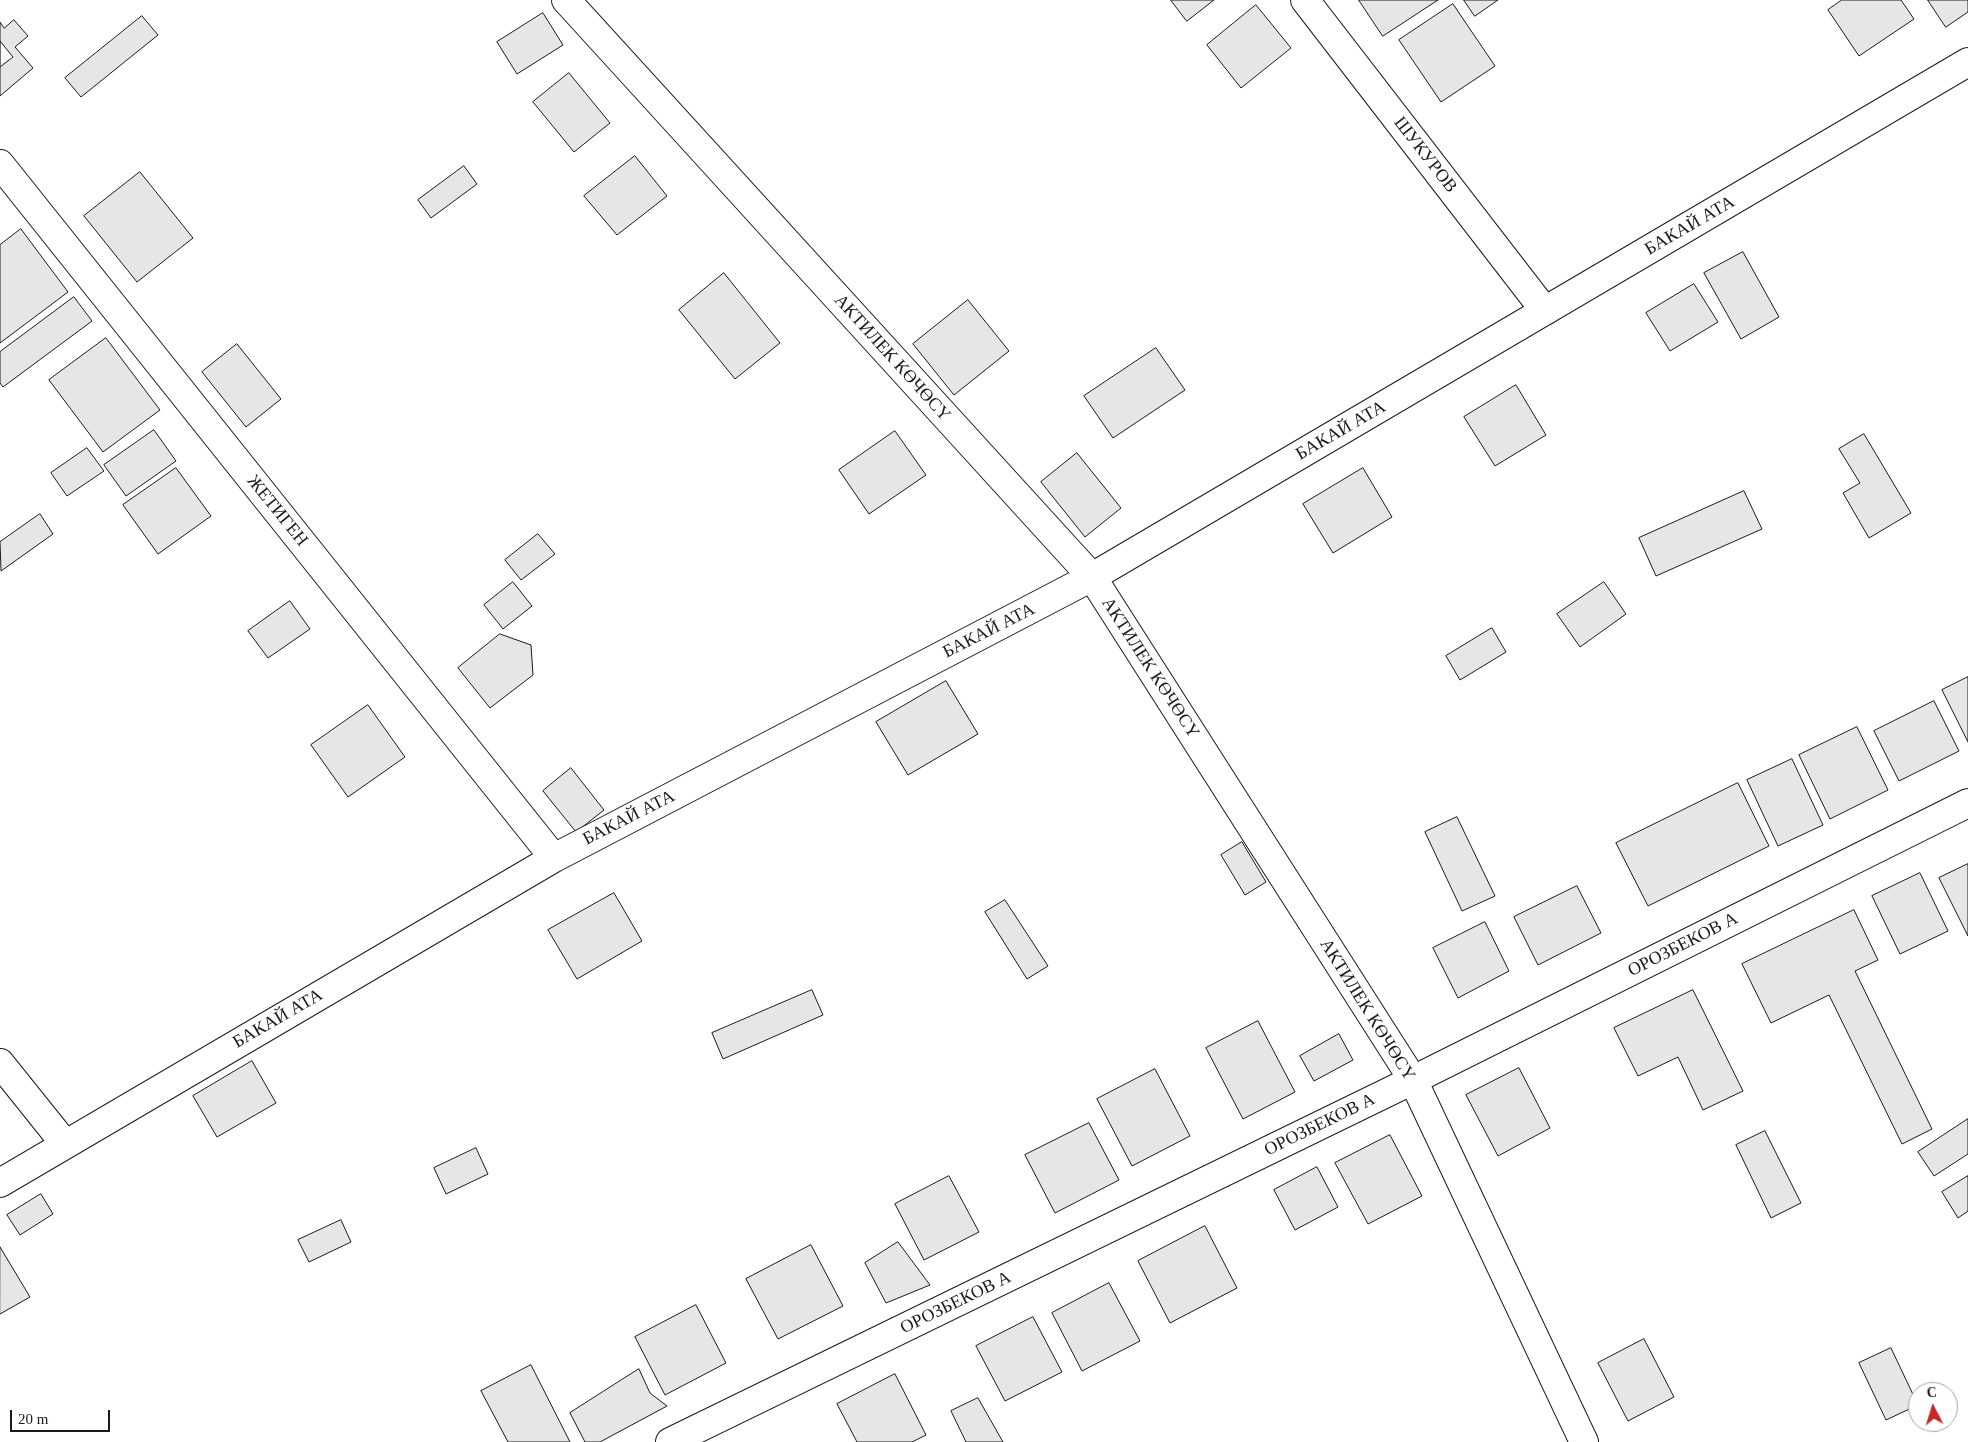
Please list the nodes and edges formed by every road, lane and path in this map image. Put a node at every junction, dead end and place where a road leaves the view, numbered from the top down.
1 (566, 0) edge
2 (1305, 0) edge
3 (1968, 62) edge
4 (0, 164) edge
5 (1545, 311) junction
6 (1092, 577) junction
7 (1968, 803) edge
8 (554, 858) junction
9 (0, 1063) edge
10 (1413, 1080) junction
11 (65, 1144) junction
12 (0, 1183) edge
13 (670, 1442) edge
14 (1584, 1442) edge

1 - 6 street, АКТИЛЕК КӨЧӨСҮ
2 - 5 street, ШУКУРОВ
3 - 5 street, БАКАЙ АТА
4 - 8 street, ЖЕТИГЕН
5 - 6 street, БАКАЙ АТА
6 - 8 street, БАКАЙ АТА
6 - 10 street, АКТИЛЕК КӨЧӨСҮ
7 - 10 street, ОРОЗБЕКОВ А
8 - 11 street, БАКАЙ АТА
9 - 11 street
10 - 13 street, ОРОЗБЕКОВ А
10 - 14 street, АКТИЛЕК КӨЧӨСҮ
11 - 12 street, БАКАЙ АТА

